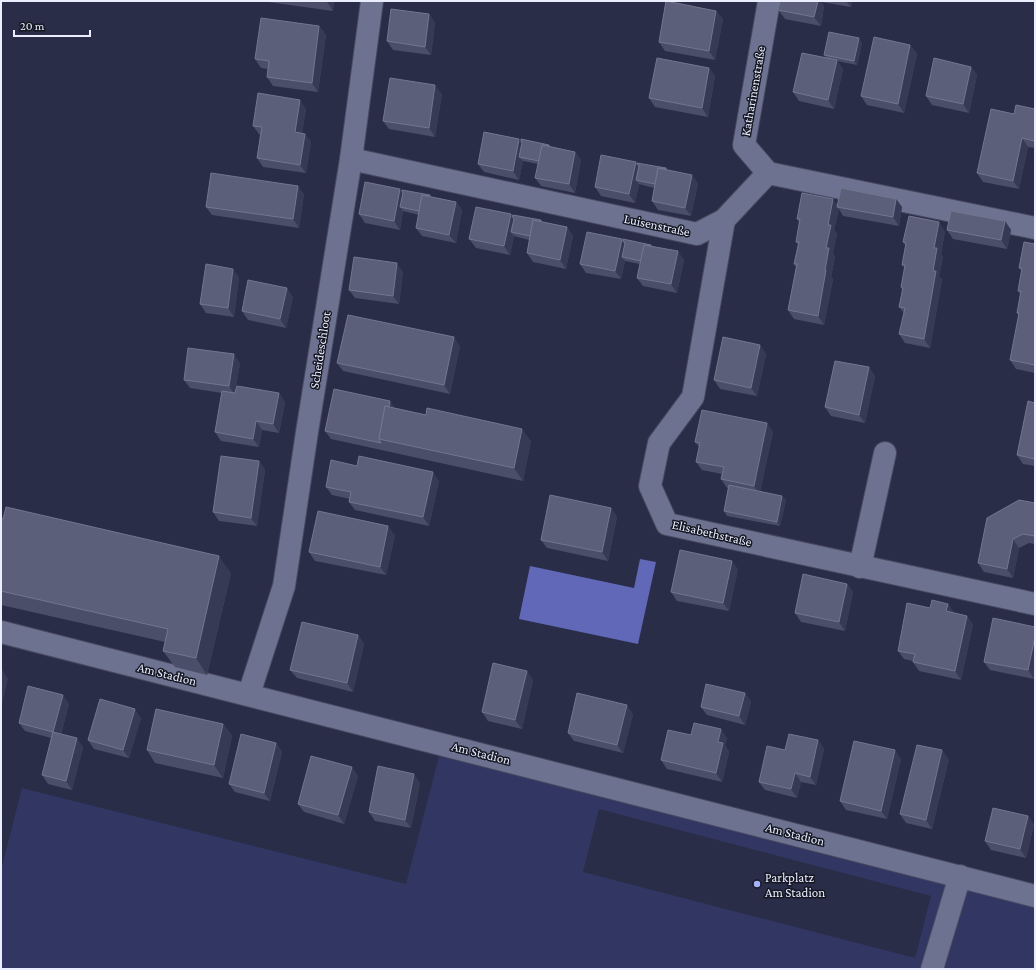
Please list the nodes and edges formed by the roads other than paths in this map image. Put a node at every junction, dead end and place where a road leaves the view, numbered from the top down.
1 (372, 1) edge
2 (769, 1) edge
3 (351, 159) junction
4 (768, 173) junction
5 (724, 220) junction
6 (1035, 228) edge
7 (885, 453) dead end
8 (860, 566) junction
9 (1035, 604) edge
10 (1, 632) edge
11 (249, 694) junction
12 (960, 876) junction
13 (1035, 896) edge
14 (932, 969) edge

1 - 3 street, Scheideschloot
2 - 4 street, Katharinenstraße
3 - 5 street, Luisenstraße
3 - 11 street, Scheideschloot
4 - 5 street, Luisenstraße
4 - 6 street
5 - 8 street, Elisabethstraße
7 - 8 street
8 - 9 street, Elisabethstraße
10 - 11 street, Am Stadion
11 - 12 street, Am Stadion
12 - 13 street, Am Stadion
12 - 14 street

